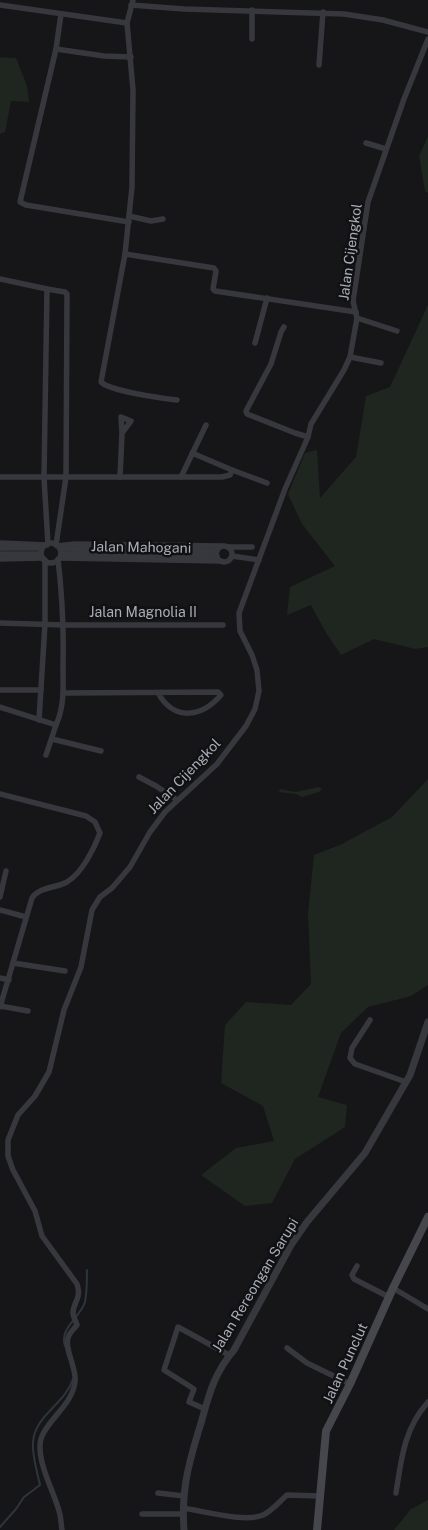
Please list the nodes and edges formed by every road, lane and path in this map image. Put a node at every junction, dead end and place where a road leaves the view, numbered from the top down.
1 (132, 2) edge
2 (0, 5) edge
3 (252, 10) junction
4 (323, 12) junction
5 (61, 14) junction
6 (127, 23) junction
7 (428, 32) edge
8 (252, 39) dead end
9 (428, 39) edge
10 (56, 49) junction
11 (131, 58) junction
12 (319, 65) dead end
13 (366, 143) dead end
14 (386, 149) junction
15 (129, 219) junction
16 (163, 219) dead end
17 (125, 254) junction
18 (0, 279) edge
19 (47, 290) junction
20 (267, 298) junction
21 (356, 315) junction
22 (284, 326) dead end
23 (396, 331) dead end
24 (255, 343) dead end
25 (350, 357) junction
26 (381, 363) dead end
27 (177, 400) dead end
28 (206, 425) dead end
29 (122, 433) dead end
30 (308, 436) junction
31 (192, 453) junction
32 (232, 470) junction
33 (0, 477) edge
34 (66, 477) junction
35 (120, 477) junction
36 (181, 477) junction
37 (44, 478) junction
38 (267, 483) dead end
39 (0, 544) edge
40 (225, 546) junction
41 (252, 547) dead end
42 (0, 548) edge
43 (44, 552) junction
44 (59, 552) junction
45 (0, 554) edge
46 (218, 556) junction
47 (232, 556) junction
48 (0, 559) edge
49 (259, 560) junction
50 (0, 623) edge
51 (44, 624) junction
52 (64, 625) junction
53 (223, 625) dead end
54 (0, 690) edge
55 (41, 690) junction
56 (63, 693) junction
57 (158, 693) junction
58 (0, 707) edge
59 (39, 720) junction
60 (56, 725) junction
61 (52, 739) junction
62 (101, 751) dead end
63 (46, 755) dead end
64 (139, 777) dead end
65 (0, 794) edge
66 (176, 800) junction
67 (6, 871) dead end
68 (0, 897) edge
69 (0, 910) edge
70 (26, 917) junction
71 (13, 963) junction
72 (65, 971) dead end
73 (0, 978) edge
74 (9, 980) junction
75 (0, 1007) edge
76 (28, 1011) dead end
77 (370, 1020) dead end
78 (428, 1022) edge
79 (406, 1082) junction
80 (428, 1217) edge
81 (357, 1266) dead end
82 (393, 1288) junction
83 (389, 1297) junction
84 (428, 1309) edge
85 (287, 1348) dead end
86 (229, 1355) junction
87 (350, 1384) junction
88 (428, 1402) edge
89 (205, 1409) junction
90 (158, 1493) dead end
91 (396, 1493) dead end
92 (184, 1496) junction
93 (321, 1496) junction
94 (183, 1511) junction
95 (142, 1514) dead end
96 (62, 1530) edge
97 (184, 1530) edge
98 (317, 1530) edge

1 - 3 street
1 - 6 street
2 - 5 street
3 - 4 street
3 - 8 street
4 - 7 street
4 - 12 street
5 - 6 street
5 - 10 street
6 - 11 street
9 - 14 street, Jalan Cijengkol
10 - 11 street
10 - 15 street
11 - 15 street
13 - 14 street
14 - 21 street, Jalan Cijengkol
15 - 16 street
15 - 17 street
17 - 20 street
17 - 27 street
18 - 19 street
19 - 34 street
19 - 37 street
20 - 21 street
20 - 24 street
21 - 23 street
21 - 25 street, Jalan Cijengkol
22 - 30 street
25 - 26 street
25 - 30 street, Jalan Cijengkol
28 - 31 street
29 - 35 street
30 - 49 street, Jalan Cijengkol
31 - 32 street
31 - 36 street
32 - 36 street
32 - 38 street
33 - 37 street
34 - 35 street
34 - 37 street
34 - 44 street
35 - 36 street
37 - 43 street
39 - 43 street
40 - 41 street
40 - 44 street
40 - 46 street
40 - 47 street
42 - 43 street
43 - 44 street
43 - 44 street
43 - 45 street
43 - 48 street
43 - 51 street
44 - 46 street
44 - 46 street, Jalan Mahogani
44 - 52 street
46 - 47 street
47 - 49 street
49 - 66 street, Jalan Cijengkol
50 - 51 street, Jalan Magnolia II
51 - 52 street, Jalan Magnolia II
51 - 55 street
52 - 53 street, Jalan Magnolia II
52 - 56 street
54 - 55 street
55 - 59 street
56 - 57 street
56 - 60 street
57 - 57 street
58 - 59 street
59 - 60 street
60 - 61 street
61 - 62 street
61 - 63 street
64 - 66 street
65 - 70 street
66 - 96 street, Jalan Cijengkol
67 - 68 street
69 - 70 street
70 - 71 street
71 - 72 street
71 - 74 street
73 - 74 street
74 - 75 street
75 - 76 street
77 - 79 street
78 - 79 street, Jalan Rereongan Sarupi
79 - 86 street, Jalan Rereongan Sarupi
80 - 82 main road, Jalan Punclut
81 - 83 street
82 - 83 main road, Jalan Punclut
82 - 84 street
83 - 87 main road, Jalan Punclut
85 - 87 street
86 - 89 street, Jalan Rereongan Sarupi
86 - 89 street
87 - 93 main road, Jalan Punclut
88 - 91 street
89 - 92 street, Jalan Rereongan Sarupi
90 - 92 street
92 - 94 street, Jalan Rereongan Sarupi
93 - 94 street
93 - 98 main road, Jalan Punclut
94 - 95 street
94 - 97 street, Jalan Rereongan Sarupi

